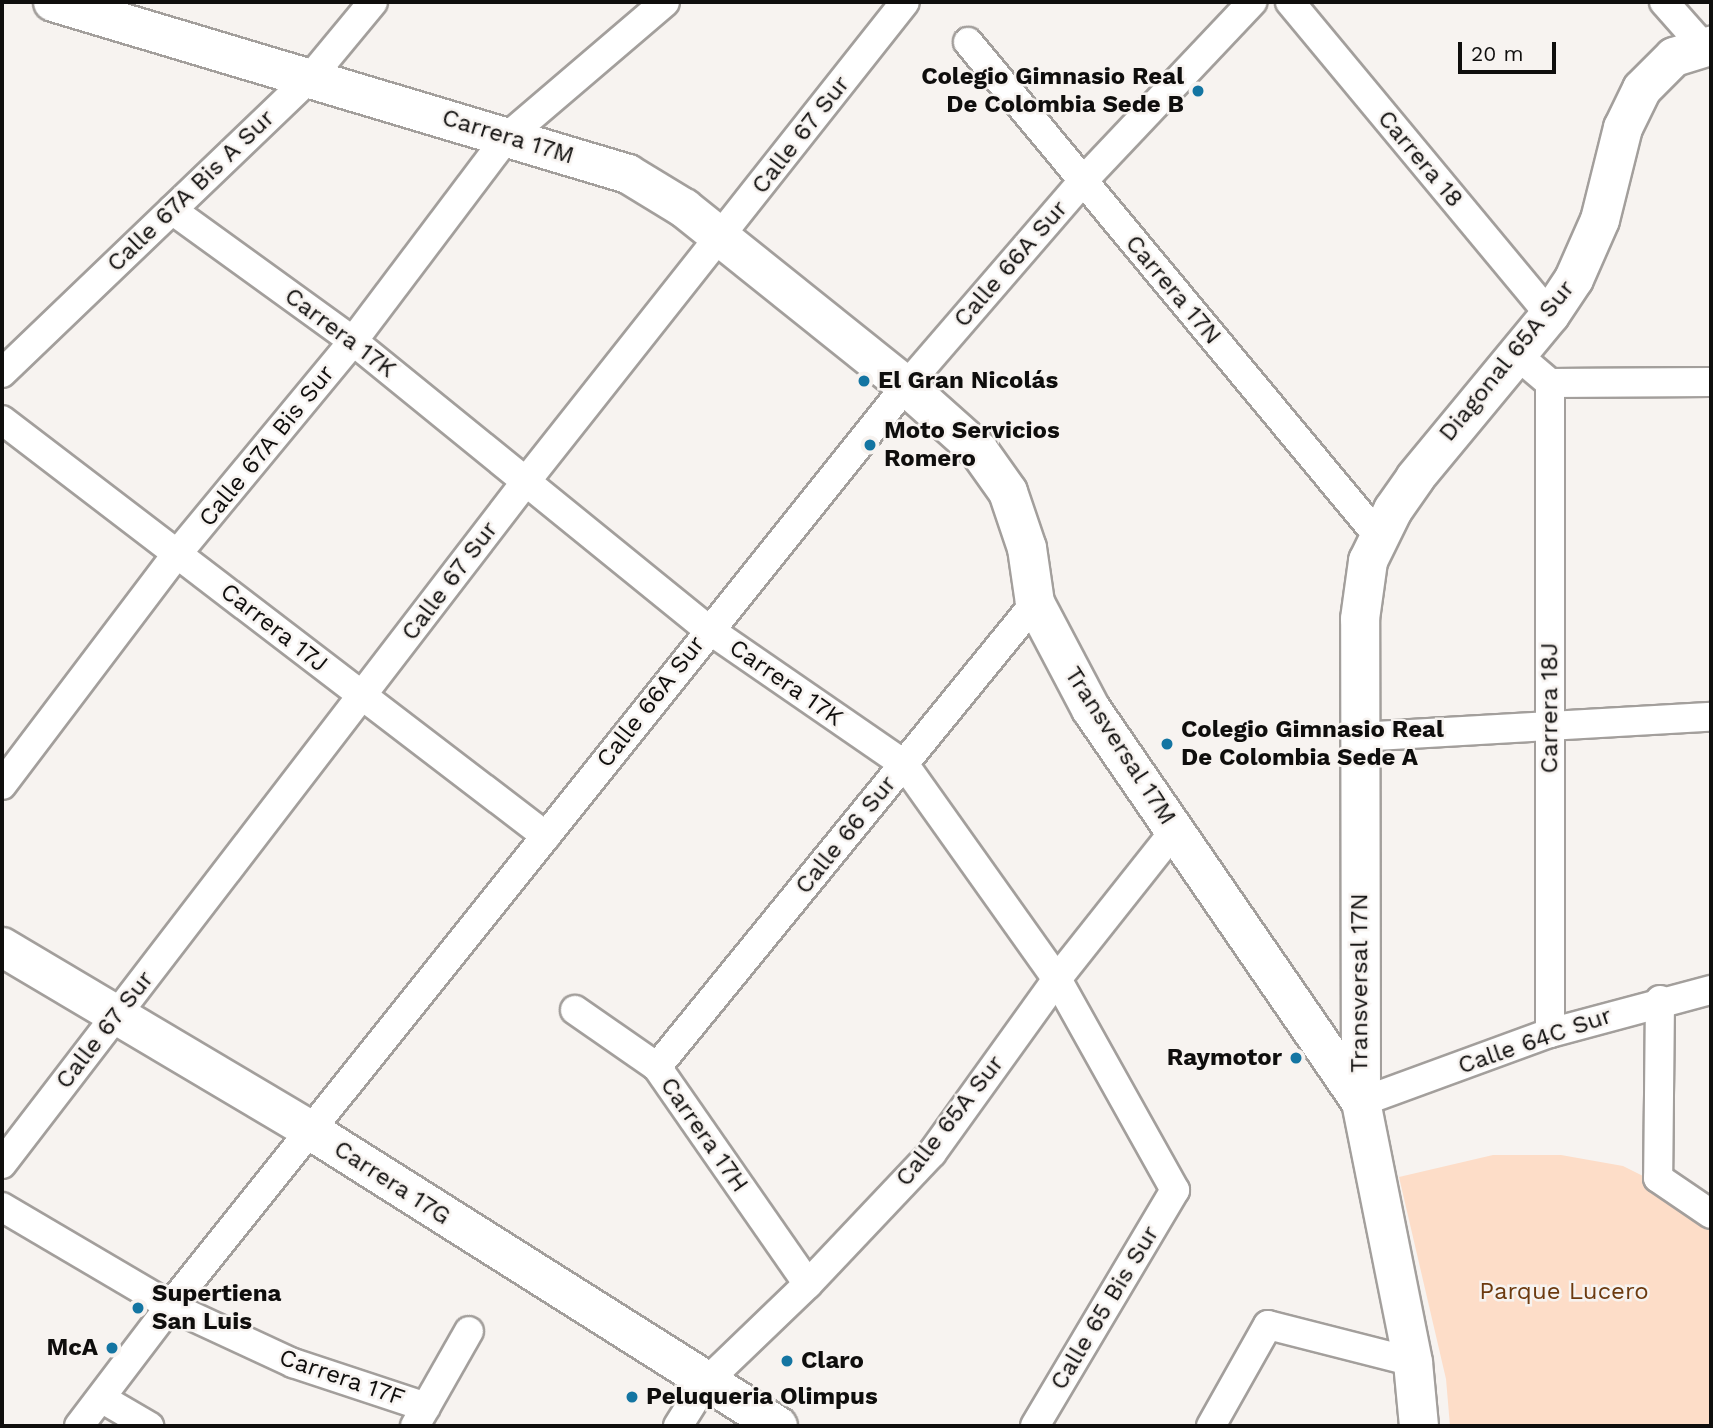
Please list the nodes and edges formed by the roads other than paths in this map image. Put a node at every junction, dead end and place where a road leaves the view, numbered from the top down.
1 (53, 2) edge
2 (373, 2) edge
3 (665, 2) edge
4 (905, 2) edge
5 (1252, 2) edge
6 (1290, 2) edge
7 (1664, 2) edge
8 (968, 42) dead end
9 (1707, 46) edge
10 (311, 76) junction
11 (506, 138) junction
12 (1082, 182) junction
13 (172, 211) junction
14 (722, 238) junction
15 (1550, 315) junction
16 (354, 341) junction
17 (1517, 355) junction
18 (2, 373) edge
19 (1711, 382) edge
20 (1550, 383) junction
21 (906, 386) junction
22 (2, 420) edge
23 (527, 480) junction
24 (1379, 537) junction
25 (177, 554) junction
26 (1035, 603) junction
27 (708, 629) junction
28 (362, 696) junction
29 (1711, 717) edge
30 (1550, 726) junction
31 (1359, 737) junction
32 (904, 764) junction
33 (2, 785) edge
34 (1175, 830) junction
35 (546, 836) junction
36 (2, 947) edge
37 (1056, 979) junction
38 (1711, 990) edge
39 (1660, 1000) junction
40 (575, 1010) dead end
41 (116, 1015) junction
42 (1550, 1033) junction
43 (657, 1068) junction
44 (1361, 1102) junction
45 (313, 1132) junction
46 (2, 1164) edge
47 (1175, 1190) joint
48 (1711, 1214) edge
49 (6, 1216) edge
50 (808, 1284) junction
51 (170, 1306) junction
52 (469, 1331) dead end
53 (1413, 1362) junction
54 (705, 1383) junction
55 (101, 1398) junction
56 (420, 1416) edge
57 (79, 1426) edge
58 (149, 1426) edge
59 (678, 1426) edge
60 (778, 1426) edge
61 (1035, 1426) edge
62 (1211, 1426) edge
63 (1419, 1426) edge

1 - 10 street, Carrera 17M
2 - 10 street, Calle 67A Bis A Sur
3 - 11 street, Calle 67A Bis Sur
4 - 14 street, Calle 67 Sur
5 - 12 street, Calle 66A Sur
6 - 15 street, Carrera 18
7 - 9 street
8 - 12 street, Carrera 17N
9 - 15 street, Diagonal 65A Sur
10 - 11 street, Carrera 17M
10 - 13 street, Calle 67A Bis A Sur
11 - 14 street, Carrera 17M
11 - 16 street, Calle 67A Bis Sur
12 - 21 street, Calle 66A Sur
12 - 24 street, Carrera 17N
13 - 16 street, Carrera 17K
13 - 18 street, Calle 67A Bis A Sur
14 - 21 street, Carrera 17M
14 - 23 street, Calle 67 Sur
15 - 17 street, Diagonal 65A Sur
16 - 23 street, Carrera 17K
16 - 25 street, Calle 67A Bis Sur
17 - 20 street
17 - 24 street, Diagonal 65A Sur
19 - 20 street
20 - 30 street, Carrera 18J
21 - 26 street, Transversal 17M
21 - 27 street, Calle 66A Sur
22 - 25 street, Carrera 17J
23 - 27 street, Carrera 17K
23 - 28 street, Calle 67 Sur
24 - 31 street, Transversal 17N
25 - 28 street, Carrera 17J
25 - 33 street, Calle 67A Bis Sur
26 - 32 street, Calle 66 Sur
26 - 34 street, Transversal 17M
27 - 32 street, Carrera 17K
27 - 35 street, Calle 66A Sur
28 - 35 street, Carrera 17J
28 - 41 street, Calle 67 Sur
29 - 30 street
30 - 31 street
30 - 42 street, Carrera 18J
31 - 44 street, Transversal 17N
32 - 37 street, Carrera 17K
32 - 43 street, Calle 66 Sur
34 - 37 street, Calle 65A Sur
34 - 44 street, Transversal 17M
35 - 45 street, Calle 66A Sur
36 - 41 street, Carrera 17G
37 - 47 street, Carrera 17K
37 - 50 street, Calle 65A Sur
38 - 39 street, Calle 64C Sur
39 - 42 street, Calle 64C Sur
39 - 48 street
40 - 43 street, Carrera 17H
41 - 45 street, Carrera 17G
41 - 46 street, Calle 67 Sur
42 - 44 street, Calle 64C Sur
43 - 50 street, Carrera 17H
44 - 53 street, Transversal 17N
45 - 51 street, Calle 66A Sur
45 - 54 street, Carrera 17G
47 - 61 street, Calle 65 Bis Sur
49 - 51 street, Carrera 17F
50 - 54 street, Calle 65A Sur
51 - 55 street, Calle 66A Sur
51 - 56 street, Carrera 17F
52 - 56 street
53 - 62 street
53 - 63 street, Transversal 17N
54 - 59 street, Calle 65A Sur
54 - 60 street, Carrera 17G
55 - 57 street, Calle 66A Sur
55 - 58 street

